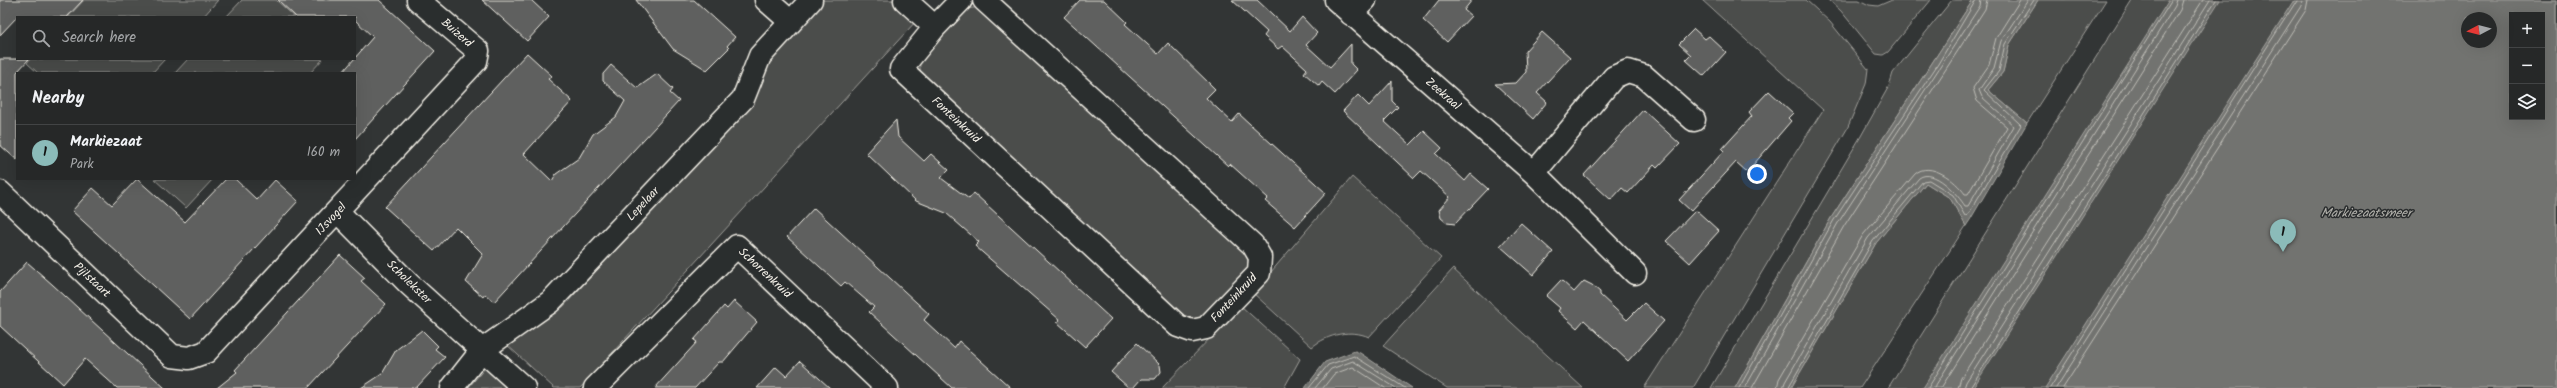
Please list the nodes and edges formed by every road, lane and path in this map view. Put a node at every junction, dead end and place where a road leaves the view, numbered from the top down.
1 (418, 0) edge
2 (766, 0) edge
3 (811, 0) edge
4 (905, 0) edge
5 (961, 0) edge
6 (984, 0) edge
7 (1351, 5) edge
8 (791, 22) junction
9 (935, 27) junction
10 (478, 51) joint
11 (1694, 120) dead end
12 (1534, 173) junction
13 (0, 192) edge
14 (338, 212) junction
15 (1635, 273) dead end
16 (482, 350) junction
17 (189, 358) joint
18 (452, 388) edge
19 (524, 388) edge
20 (594, 388) edge
21 (887, 388) edge

1 - 10 street, Buizerd
2 - 8 street
3 - 8 street, Lepelaar
4 - 9 street
5 - 9 street, Fonteinkruid
6 - 9 street, Fonteinkruid
7 - 12 street, Zeekraal
8 - 16 street, Lepelaar
10 - 14 street, IJsvogel
11 - 12 street
12 - 15 street, Zeekraal
13 - 17 street, Pijlstaart
14 - 16 street, Scholekster
14 - 17 street, IJsvogel
16 - 18 street, Lepelaar
16 - 19 street
20 - 21 street, Schorrenkruid

